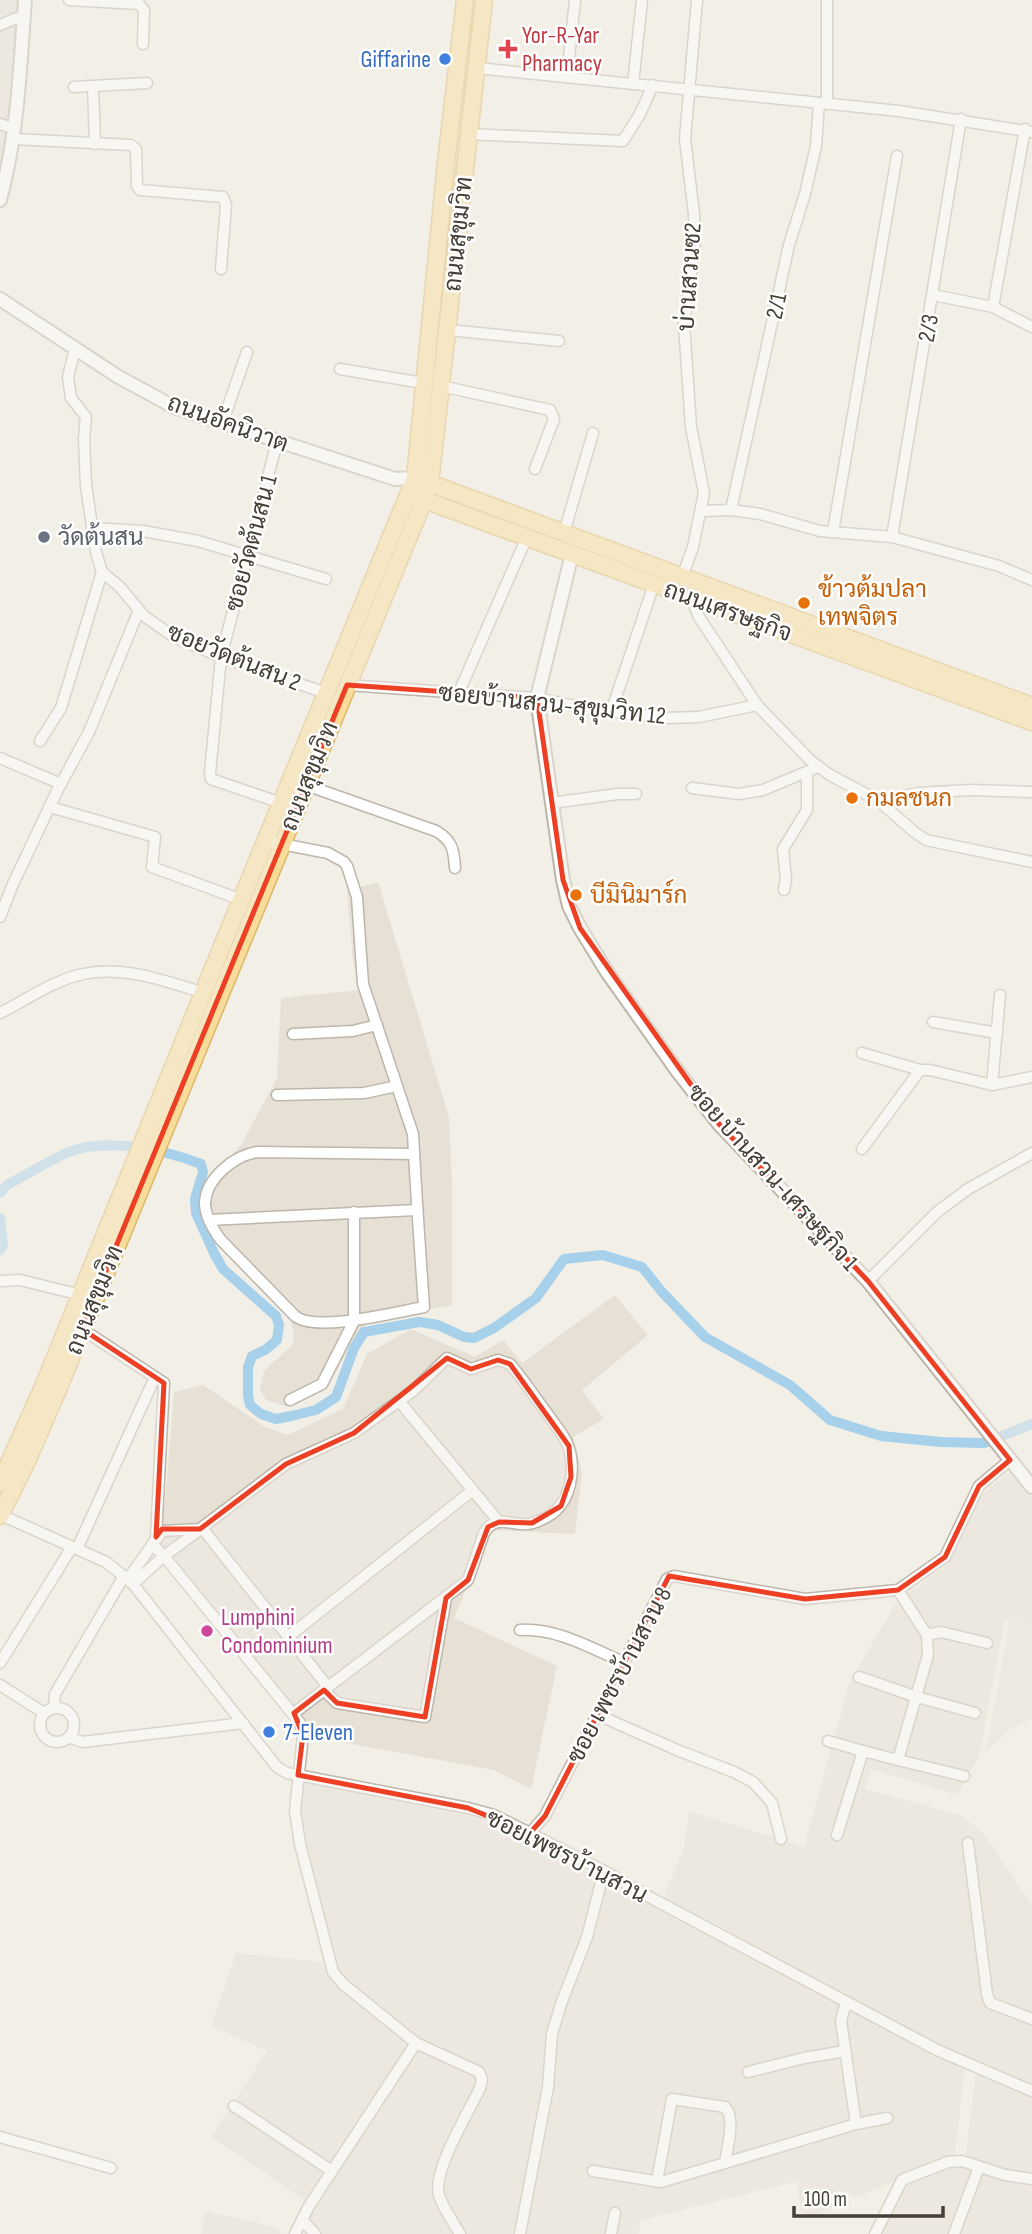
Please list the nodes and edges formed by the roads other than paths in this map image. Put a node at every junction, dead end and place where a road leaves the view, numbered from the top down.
1 (25, 0) edge
2 (69, 0) edge
3 (465, 0) edge
4 (484, 0) edge
5 (575, 0) edge
6 (642, 0) edge
7 (697, 0) edge
8 (827, 0) edge
9 (24, 15) junction
10 (0, 25) edge
11 (143, 44) dead end
12 (477, 68) junction
13 (567, 77) junction
14 (147, 83) dead end
15 (633, 84) junction
16 (653, 85) junction
17 (93, 86) junction
18 (75, 87) dead end
19 (689, 90) junction
20 (823, 104) junction
21 (961, 119) junction
22 (0, 124) edge
23 (1030, 129) edge
24 (14, 134) junction
25 (468, 134) junction
26 (95, 144) junction
27 (897, 156) dead end
28 (2, 183) edge
29 (0, 200) edge
30 (221, 269) dead end
31 (933, 295) junction
32 (0, 299) edge
33 (993, 307) junction
34 (1032, 327) edge
35 (448, 330) junction
36 (559, 341) dead end
37 (75, 349) junction
38 (247, 352) dead end
39 (340, 369) dead end
40 (423, 383) junction
41 (441, 386) junction
42 (222, 424) junction
43 (593, 433) dead end
44 (277, 442) junction
45 (536, 469) dead end
46 (420, 489) junction
47 (731, 510) junction
48 (702, 511) junction
49 (92, 528) junction
50 (833, 532) junction
51 (564, 533) junction
52 (527, 537) junction
53 (892, 537) junction
54 (572, 554) junction
55 (246, 555) junction
56 (102, 572) junction
57 (682, 577) junction
58 (326, 579) dead end
59 (1032, 580) edge
60 (654, 584) junction
61 (691, 598) junction
62 (139, 610) junction
63 (221, 657) junction
64 (347, 685) junction
65 (459, 692) junction
66 (326, 693) junction
67 (537, 698) junction
68 (757, 705) junction
69 (1032, 706) edge
70 (611, 712) junction
71 (1032, 722) edge
72 (40, 741) dead end
73 (0, 758) edge
74 (818, 767) junction
75 (807, 773) junction
76 (61, 784) junction
77 (306, 785) junction
78 (692, 788) dead end
79 (1032, 792) edge
80 (636, 794) dead end
81 (879, 801) junction
82 (281, 803) junction
83 (552, 803) junction
84 (50, 807) junction
85 (274, 842) junction
86 (1032, 862) edge
87 (455, 868) dead end
88 (784, 890) dead end
89 (242, 900) junction
90 (0, 916) edge
91 (204, 993) junction
92 (1000, 995) dead end
93 (0, 1013) edge
94 (933, 1022) dead end
95 (377, 1025) junction
96 (997, 1033) junction
97 (293, 1034) dead end
98 (862, 1053) dead end
99 (920, 1070) junction
100 (1032, 1077) edge
101 (992, 1085) junction
102 (397, 1086) junction
103 (277, 1095) dead end
104 (149, 1145) junction
105 (862, 1149) dead end
106 (1032, 1153) edge
107 (414, 1154) junction
108 (417, 1210) junction
109 (354, 1212) junction
110 (209, 1220) junction
111 (113, 1235) junction
112 (0, 1281) edge
113 (867, 1281) junction
114 (81, 1295) junction
115 (354, 1321) junction
116 (82, 1329) junction
117 (155, 1377) junction
118 (290, 1400) dead end
119 (399, 1401) junction
120 (1010, 1460) junction
121 (0, 1483) edge
122 (1032, 1487) edge
123 (473, 1490) junction
124 (0, 1516) edge
125 (499, 1522) junction
126 (200, 1529) junction
127 (154, 1540) junction
128 (74, 1548) junction
129 (164, 1556) junction
130 (129, 1580) junction
131 (898, 1590) junction
132 (446, 1598) junction
133 (520, 1630) dead end
134 (927, 1636) junction
135 (288, 1637) junction
136 (988, 1643) dead end
137 (624, 1662) junction
138 (0, 1663) edge
139 (859, 1677) dead end
140 (0, 1685) edge
141 (326, 1689) junction
142 (917, 1697) junction
143 (54, 1707) junction
144 (44, 1713) junction
145 (294, 1713) junction
146 (975, 1713) dead end
147 (598, 1715) junction
148 (243, 1723) junction
149 (69, 1737) junction
150 (828, 1741) dead end
151 (863, 1751) junction
152 (898, 1760) junction
153 (298, 1775) junction
154 (964, 1776) dead end
155 (530, 1833) junction
156 (837, 1835) dead end
157 (781, 1839) dead end
158 (968, 1843) dead end
159 (604, 1871) junction
160 (846, 2001) junction
161 (1032, 2019) edge
162 (415, 2043) junction
163 (845, 2051) junction
164 (748, 2072) dead end
165 (1032, 2091) edge
166 (234, 2106) dead end
167 (887, 2118) dead end
168 (856, 2124) junction
169 (0, 2137) edge
170 (725, 2163) junction
171 (979, 2167) junction
172 (111, 2168) dead end
173 (332, 2171) junction
174 (593, 2171) dead end
175 (1032, 2179) edge
176 (657, 2181) junction
177 (615, 2214) dead end
178 (302, 2220) junction
179 (295, 2234) edge
180 (316, 2234) edge
181 (460, 2234) edge
182 (520, 2234) edge
183 (611, 2234) edge
184 (875, 2234) edge
185 (954, 2234) edge

1 - 9 street
2 - 11 street
3 - 40 main road, ถนนสุขุมวิท
4 - 12 main road, ถนนสุขุมวิท
5 - 13 street
6 - 15 street
7 - 19 street, บ่านสวนซ2
8 - 20 street, 2/1
9 - 10 street
9 - 24 street
12 - 13 street
12 - 25 main road, ถนนสุขุมวิท
13 - 15 street
14 - 17 street
15 - 16 street
16 - 19 street
16 - 25 street
17 - 18 street
17 - 26 street
19 - 20 street
19 - 48 street, บ่านสวนซ2
20 - 21 street
20 - 47 street, 2/1
21 - 23 street
21 - 31 street, 2/3
22 - 24 street
23 - 33 street
24 - 26 street
24 - 28 street
25 - 35 main road, ถนนสุขุมวิท
26 - 30 street
27 - 50 street
28 - 29 street
31 - 33 street
31 - 53 street, 2/3
32 - 37 street, ถนนอัคนิวาต
33 - 34 street
35 - 36 street
35 - 41 main road, ถนนสุขุมวิท
37 - 42 street, ถนนอัคนิวาต
37 - 49 street
38 - 42 street
39 - 40 street
40 - 46 main road, ถนนสุขุมวิท
41 - 45 street
41 - 46 main road, ถนนสุขุมวิท
42 - 44 street, ถนนอัคนิวาต
43 - 51 street
44 - 46 street, ถนนอัคนิวาต
44 - 55 street, ซอยวัดต้นสน 1
46 - 51 main road, ถนนเศรษฐกิจ
46 - 52 main road, ถนนเศรษฐกิจ
46 - 64 main road, ถนนสุขุมวิท
46 - 66 main road, ถนนสุขุมวิท
47 - 48 street
47 - 50 street
48 - 57 street, บ่านสวนซ2
49 - 55 street
49 - 56 street
50 - 53 street
51 - 57 main road, ถนนเศรษฐกิจ
52 - 54 main road, ถนนเศรษฐกิจ
52 - 65 street
53 - 59 street
54 - 60 main road, ถนนเศรษฐกิจ
54 - 67 street, ซอย บ้านสวน-เศรษฐกิจ 1
55 - 58 street
55 - 63 street, ซอยวัดต้นสน 1
56 - 62 street, ซอยวัดต้นสน 2
56 - 72 street
57 - 69 main road, ถนนเศรษฐกิจ
60 - 61 main road, ถนนเศรษฐกิจ
60 - 70 street
61 - 68 street
61 - 71 main road, ถนนเศรษฐกิจ
62 - 63 street, ซอยวัดต้นสน 2
62 - 76 street
63 - 66 street, ซอยวัดต้นสน 2
63 - 82 street, ซอยวัดต้นสน 1
64 - 65 street, ซอยบ้านสวน-สุขุมวิท 12
64 - 77 main road, ถนนสุขุมวิท
65 - 67 street, ซอยบ้านสวน-สุขุมวิท 12
66 - 82 main road, ถนนสุขุมวิท
67 - 70 street, ซอยบ้านสวน-สุขุมวิท 12
67 - 83 street, ซอย บ้านสวน-เศรษฐกิจ 1
68 - 70 street, ซอยบ้านสวน-สุขุมวิท 12
68 - 74 street
73 - 76 street
74 - 75 street
74 - 81 street
75 - 78 street
75 - 88 street
76 - 84 street
77 - 85 main road, ถนนสุขุมวิท
77 - 87 street
79 - 81 street
80 - 83 street
81 - 86 street
82 - 85 main road, ถนนสุขุมวิท
83 - 113 street, ซอย บ้านสวน-เศรษฐกิจ 1
84 - 89 street
84 - 90 street
85 - 89 main road, ถนนสุขุมวิท
85 - 95 street
85 - 104 main road, ถนนสุขุมวิท
89 - 91 main road, ถนนสุขุมวิท
91 - 93 street
91 - 104 main road, ถนนสุขุมวิท
92 - 96 street
94 - 96 street
95 - 97 street
95 - 102 street
96 - 101 street
98 - 99 street
99 - 101 street
99 - 105 street
100 - 101 street
102 - 103 street
102 - 107 street
104 - 111 main road, ถนนสุขุมวิท
106 - 113 street
107 - 108 street
107 - 110 street
108 - 109 street
108 - 115 street
109 - 110 street
109 - 115 street
110 - 115 street
111 - 114 main road, ถนนสุขุมวิท
111 - 116 main road, ถนนสุขุมวิท
112 - 114 street
113 - 120 street, ซอย บ้านสวน-เศรษฐกิจ 1
114 - 121 main road, ถนนสุขุมวิท
115 - 118 street
116 - 117 street
116 - 124 main road, ถนนสุขุมวิท
117 - 127 street
117 - 128 street
119 - 123 street
119 - 125 street
119 - 126 street
120 - 122 street, ซอย บ้านสวน-เศรษฐกิจ 1
120 - 131 street, ซอย เพชรบ้านสวน 8
123 - 125 street
123 - 135 street
124 - 128 street, ซอยเพชรบ้านสวน
125 - 132 street
126 - 127 street
126 - 129 street
126 - 135 street
127 - 129 street
127 - 130 street
128 - 130 street, ซอยเพชรบ้านสวน
128 - 138 street
129 - 130 street
129 - 145 street
130 - 143 street
130 - 148 street, ซอยเพชรบ้านสวน
131 - 134 street
131 - 137 street, ซอย เพชรบ้านสวน 8
132 - 141 street
132 - 141 street
133 - 137 street
134 - 136 street
134 - 142 street
135 - 141 street
137 - 147 street, ซอย เพชรบ้านสวน 8
139 - 142 street
140 - 144 street
141 - 145 street
142 - 146 street
142 - 152 street
143 - 144 street
143 - 149 street
144 - 149 street
145 - 153 street
147 - 155 street, ซอย เพชรบ้านสวน 8
147 - 157 street
148 - 149 street
148 - 153 street, ซอยเพชรบ้านสวน
150 - 151 street
151 - 152 street
151 - 156 street
152 - 154 street
153 - 155 street, ซอยเพชรบ้านสวน
153 - 162 street
155 - 159 street, ซอยเพชรบ้านสวน
158 - 161 street
159 - 160 street, ซอยเพชรบ้านสวน
159 - 182 street
160 - 163 street
160 - 165 street, ซอยเพชรบ้านสวน
162 - 173 street
162 - 181 street
163 - 164 street
163 - 168 street
166 - 173 street
167 - 168 street
168 - 170 street
169 - 172 street
170 - 176 street
170 - 176 street
171 - 175 street
171 - 184 street
171 - 185 street
173 - 178 street
174 - 176 street
177 - 183 street
178 - 179 street
178 - 180 street

